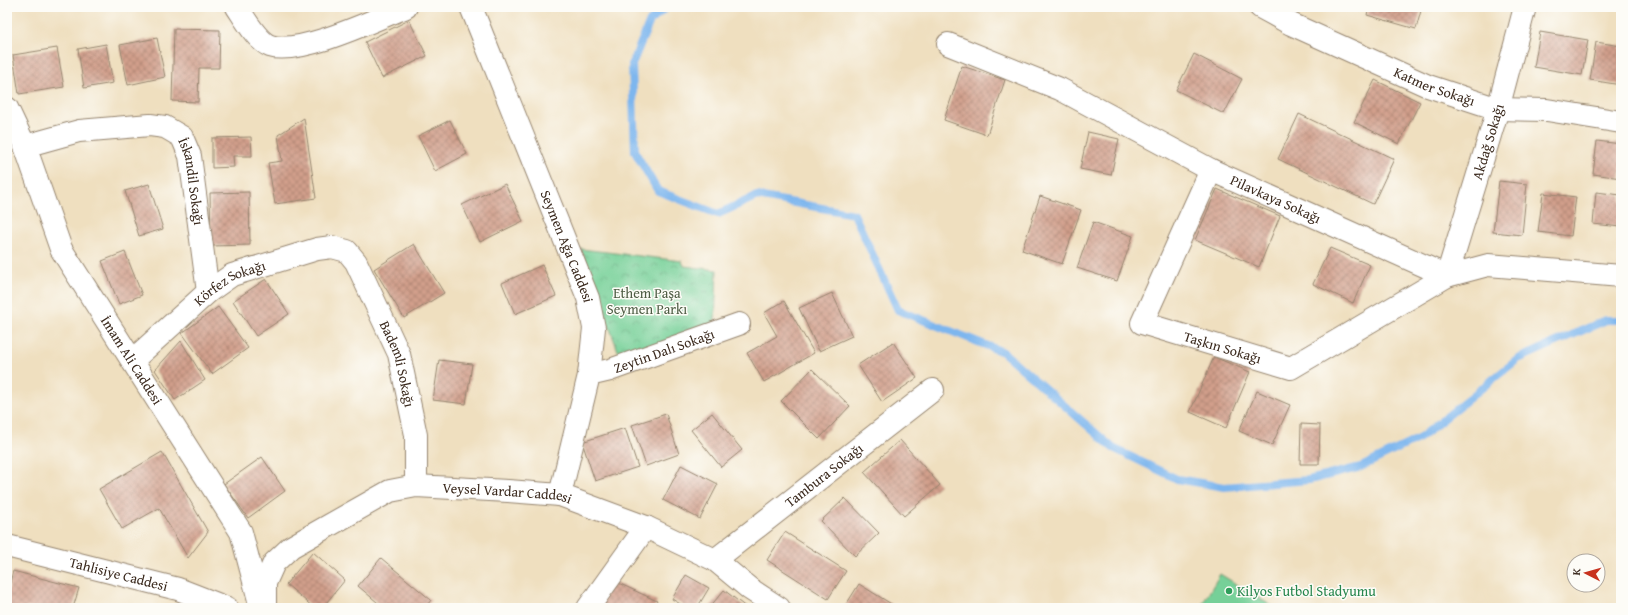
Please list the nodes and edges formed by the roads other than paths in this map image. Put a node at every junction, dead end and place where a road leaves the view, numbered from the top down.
1 (237, 7) edge
2 (406, 7) edge
3 (471, 7) edge
4 (1260, 7) edge
5 (1525, 7) edge
6 (948, 44) dead end
7 (7, 108) edge
8 (1498, 109) junction
9 (1621, 122) edge
10 (25, 146) junction
11 (1211, 170) junction
12 (347, 251) joint
13 (1447, 276) junction
14 (1621, 276) edge
15 (208, 292) junction
16 (739, 324) dead end
17 (133, 360) junction
18 (588, 375) junction
19 (933, 390) dead end
20 (416, 486) junction
21 (560, 496) junction
22 (646, 527) junction
23 (7, 546) edge
24 (715, 560) junction
25 (227, 608) edge
26 (261, 608) edge
27 (265, 608) edge
28 (588, 608) edge
29 (779, 608) edge

1 - 2 street
3 - 18 street, Seymen Ağa Caddesi
4 - 8 street, Katmer Sokağı
5 - 8 street, Akdağ Sokağı
6 - 11 street, Pilavkaya Sokağı
7 - 10 street, İmam Ali Caddesi
8 - 9 street, Katmer Sokağı
8 - 13 street, Akdağ Sokağı
10 - 15 street, İskandil Sokağı
10 - 17 street, İmam Ali Caddesi
11 - 13 street, Pilavkaya Sokağı
11 - 13 street, Taşkın Sokağı
12 - 15 street, Körfez Sokağı
12 - 20 street, Bademli Sokağı
13 - 14 street
15 - 17 street, Körfez Sokağı
16 - 18 street, Zeytin Dalı Sokağı
17 - 26 street, İmam Ali Caddesi
18 - 21 street, Seymen Ağa Caddesi
19 - 24 street, Tambura Sokağı
20 - 21 street, Veysel Vardar Caddesi
20 - 27 street, Veysel Vardar Caddesi
21 - 22 street, Veysel Vardar Caddesi
22 - 24 street, Veysel Vardar Caddesi
22 - 28 street
23 - 25 street, Tahlisiye Caddesi
24 - 29 street, Veysel Vardar Caddesi

